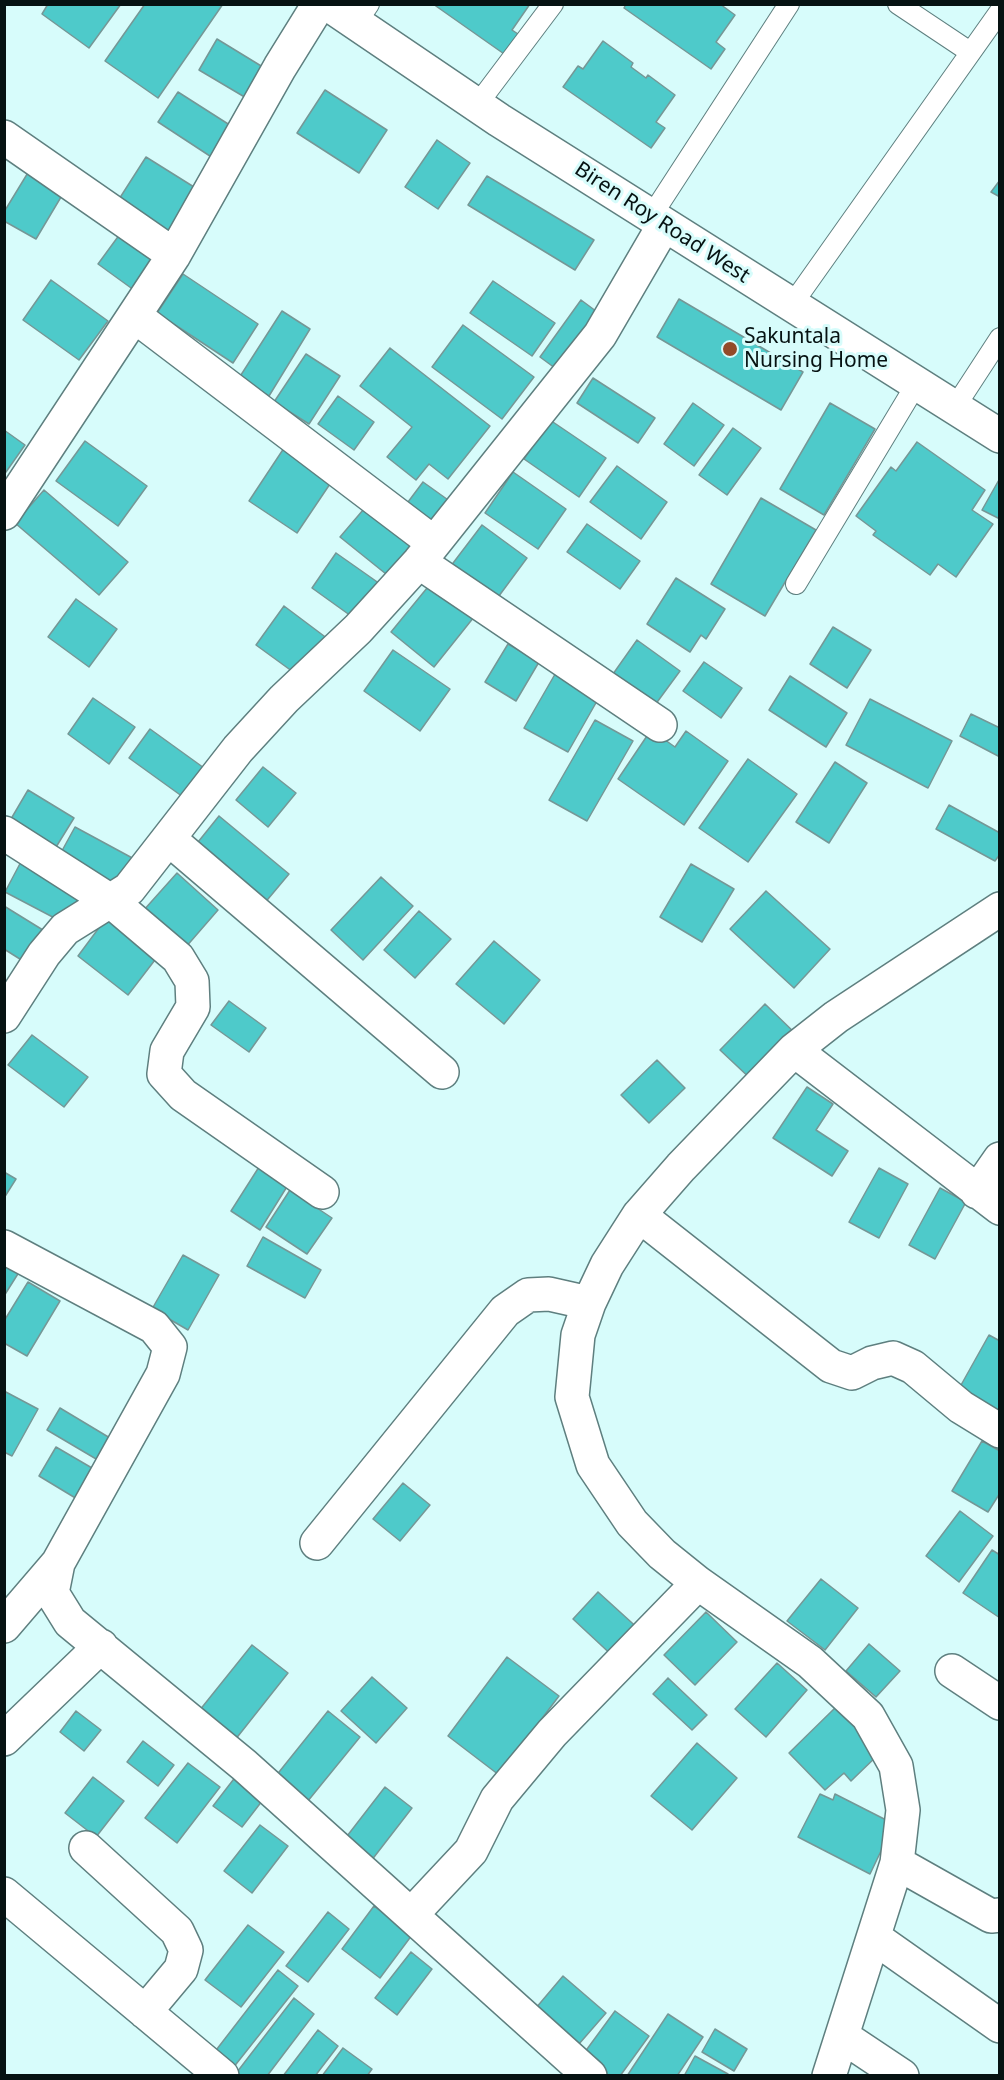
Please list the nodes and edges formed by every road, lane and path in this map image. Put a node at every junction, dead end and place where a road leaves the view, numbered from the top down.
1 (319, 4) edge
2 (328, 4) edge
3 (553, 4) edge
4 (789, 4) edge
5 (898, 4) edge
6 (999, 11) edge
7 (362, 14) edge
8 (970, 52) junction
9 (477, 105) junction
10 (4, 137) edge
11 (658, 220) junction
12 (174, 255) junction
13 (791, 306) junction
14 (136, 317) junction
15 (999, 338) edge
16 (917, 383) junction
17 (955, 407) junction
18 (999, 436) edge
19 (10, 493) edge
20 (426, 552) junction
21 (796, 584) dead end
22 (660, 725) dead end
23 (4, 833) edge
24 (169, 839) junction
25 (112, 902) junction
26 (999, 909) edge
27 (4, 1016) edge
28 (794, 1050) junction
29 (441, 1072) dead end
30 (999, 1159) edge
31 (322, 1192) dead end
32 (988, 1200) edge
33 (639, 1215) junction
34 (4, 1246) edge
35 (589, 1303) junction
36 (999, 1431) edge
37 (317, 1543) dead end
38 (58, 1563) junction
39 (698, 1583) junction
40 (4, 1626) edge
41 (102, 1646) junction
42 (952, 1671) dead end
43 (999, 1703) edge
44 (4, 1739) edge
45 (86, 1848) dead end
46 (897, 1863) junction
47 (4, 1894) edge
48 (411, 1915) junction
49 (999, 1915) edge
50 (875, 1938) junction
51 (145, 2012) junction
52 (999, 2026) edge
53 (842, 2036) junction
54 (222, 2076) edge
55 (590, 2076) edge
56 (829, 2076) edge
57 (902, 2076) edge

1 - 12 street
2 - 7 street, Biren Roy Road West
3 - 9 lane
4 - 11 lane
5 - 8 lane
6 - 8 lane
7 - 9 street, Biren Roy Road West
8 - 13 lane
9 - 11 street, Biren Roy Road West
10 - 12 street
11 - 13 street, Biren Roy Road West
11 - 20 street
12 - 14 street
13 - 16 street, Biren Roy Road West
14 - 19 street
14 - 20 street
15 - 17 lane
16 - 17 street, Biren Roy Road West
16 - 21 lane
17 - 18 street, Biren Roy Road West
20 - 22 street
20 - 24 street
23 - 25 street
24 - 25 street
24 - 29 street
25 - 27 street
25 - 31 street
26 - 28 street
28 - 32 street
28 - 33 street
30 - 32 street
33 - 35 street
33 - 36 street
34 - 38 street
35 - 37 street
35 - 39 street
38 - 40 street
38 - 41 street
39 - 46 street
39 - 48 street
41 - 44 street
41 - 48 street
42 - 43 street
45 - 51 street
46 - 49 street
46 - 50 street
47 - 51 street
48 - 55 street
50 - 52 street
50 - 53 street
51 - 54 street
53 - 56 street
53 - 57 street

